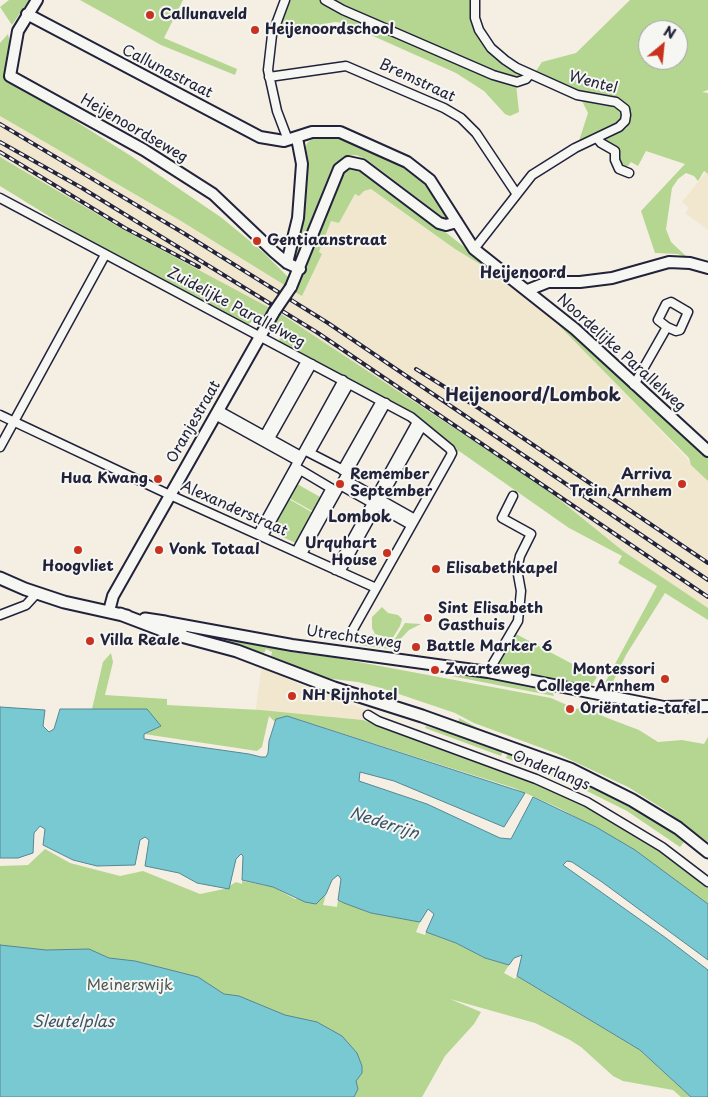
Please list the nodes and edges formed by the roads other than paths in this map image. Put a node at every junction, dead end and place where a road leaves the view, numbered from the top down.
1 (37, 0) edge
2 (285, 0) edge
3 (325, 0) edge
4 (475, 0) edge
5 (26, 14) junction
6 (530, 74) junction
7 (269, 77) junction
8 (597, 138) junction
9 (293, 139) junction
10 (629, 173) dead end
11 (516, 193) junction
12 (0, 198) edge
13 (457, 222) junction
14 (474, 249) junction
15 (105, 255) junction
16 (287, 263) junction
17 (708, 268) edge
18 (300, 269) junction
19 (528, 290) junction
20 (667, 327) dead end
21 (259, 337) junction
22 (309, 362) junction
23 (346, 382) junction
24 (634, 385) junction
25 (383, 402) junction
26 (217, 412) junction
27 (0, 415) edge
28 (14, 423) junction
29 (420, 424) junction
30 (266, 440) junction
31 (0, 447) edge
32 (708, 451) edge
33 (301, 460) junction
34 (340, 481) junction
35 (170, 495) junction
36 (513, 496) dead end
37 (376, 501) junction
38 (413, 522) junction
39 (260, 535) junction
40 (299, 553) junction
41 (338, 571) junction
42 (0, 578) edge
43 (376, 588) junction
44 (37, 594) junction
45 (115, 613) junction
46 (0, 615) edge
47 (166, 622) junction
48 (351, 633) dead end
49 (204, 642) junction
50 (488, 672) junction
51 (708, 706) edge
52 (368, 715) dead end
53 (658, 816) junction
54 (708, 852) edge
55 (708, 856) edge
56 (708, 882) edge

1 - 5 street, Heijenoordseweg
2 - 7 street
3 - 6 street
4 - 6 street, Wentel
5 - 9 street, Callunastraat
5 - 16 street, Heijenoordseweg
6 - 8 street, Wentel
7 - 9 street
7 - 11 street, Bremstraat
8 - 10 street
8 - 11 street, Wentel
9 - 13 street, Noordelijke Parallelweg
9 - 16 street
11 - 14 street, Wentel
12 - 15 street, Zuidelijke Parallelweg
13 - 14 street, Noordelijke Parallelweg
13 - 18 street
14 - 19 street, Noordelijke Parallelweg
15 - 21 street, Zuidelijke Parallelweg
15 - 28 street
16 - 18 street, Heijenoordseweg
17 - 19 street
18 - 21 street, Oranjestraat, bridge
19 - 24 street, Noordelijke Parallelweg
20 - 24 street
21 - 22 street, Zuidelijke Parallelweg
21 - 26 street, Oranjestraat
22 - 23 street, Zuidelijke Parallelweg
22 - 30 street
23 - 25 street, Zuidelijke Parallelweg
23 - 33 street
24 - 32 street, Noordelijke Parallelweg
25 - 29 street, Zuidelijke Parallelweg
25 - 34 street
26 - 30 street
26 - 35 street, Oranjestraat
27 - 28 street, Alexanderstraat
28 - 31 street
28 - 35 street, Alexanderstraat
29 - 37 street
29 - 38 street, Zuidelijke Parallelweg
30 - 33 street
33 - 34 street
33 - 34 street
33 - 39 street
34 - 37 street
34 - 40 street
35 - 39 street, Alexanderstraat
35 - 45 street, Oranjestraat
36 - 50 street
37 - 38 street
37 - 41 street
38 - 43 street
39 - 40 street, Alexanderstraat
40 - 41 street, Alexanderstraat
41 - 43 street, Alexanderstraat
42 - 44 main road, Utrechtseweg
43 - 48 street
44 - 45 main road, Utrechtseweg
44 - 46 street
45 - 47 main road, Utrechtseweg
45 - 49 main road, Onderlangs
47 - 49 main road, Onderlangs
47 - 50 street, Utrechtseweg
49 - 53 main road, Onderlangs
50 - 51 street, Utrechtseweg
52 - 56 street, Onderlangs
53 - 54 main road, Onderlangs
53 - 55 main road, Onderlangs

